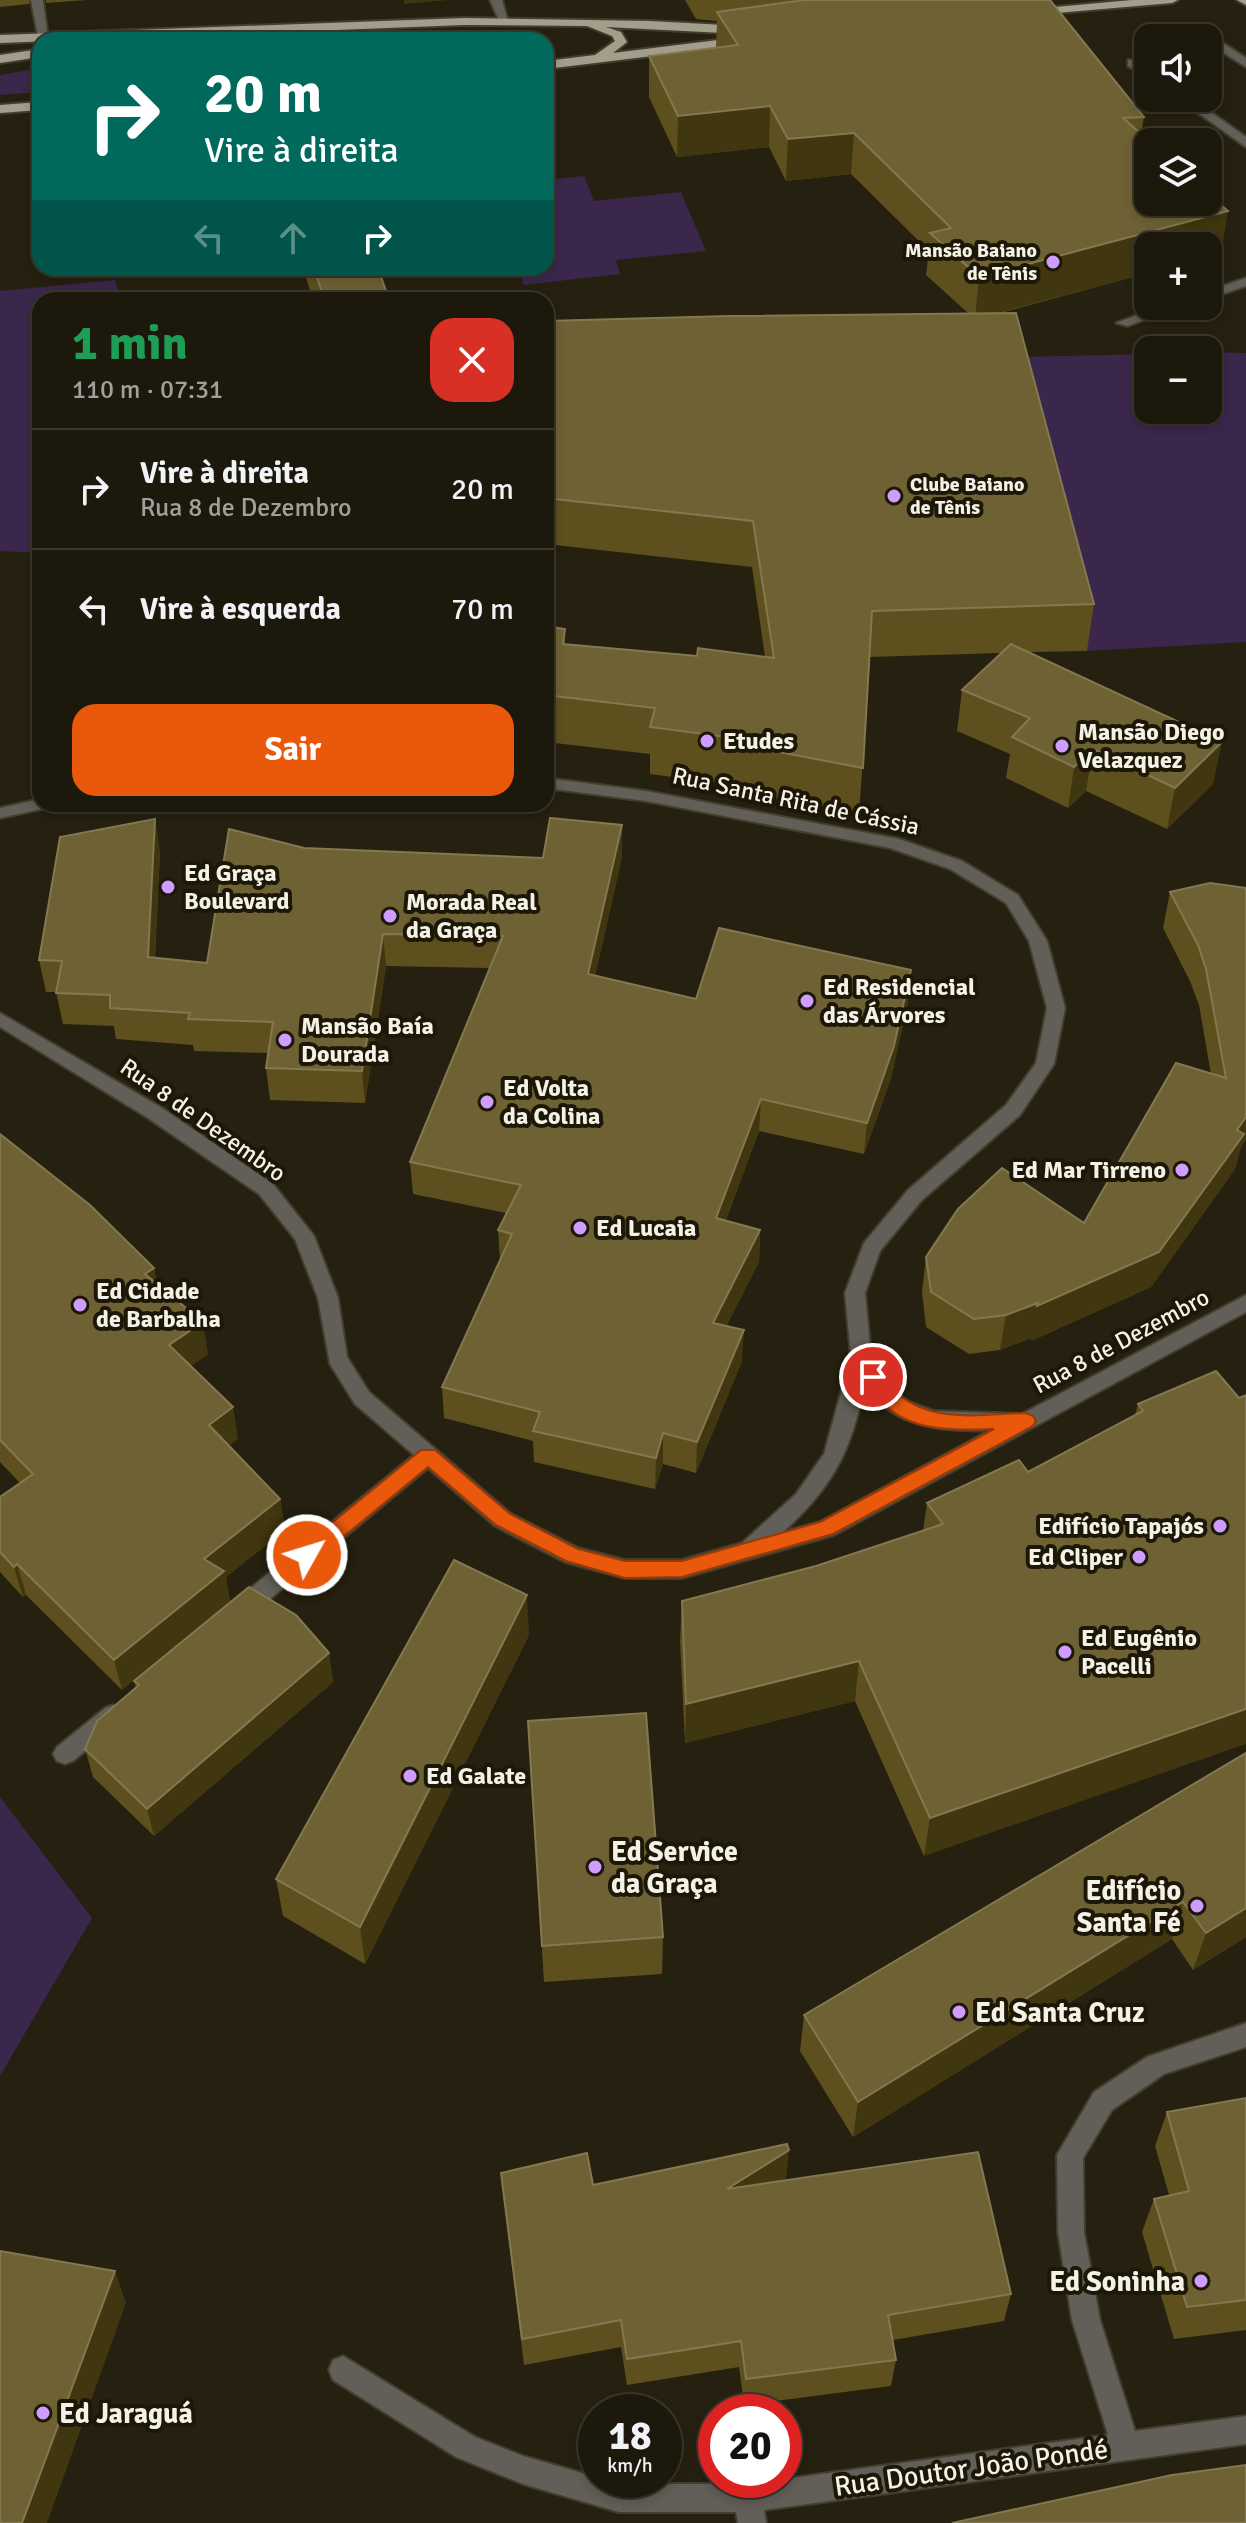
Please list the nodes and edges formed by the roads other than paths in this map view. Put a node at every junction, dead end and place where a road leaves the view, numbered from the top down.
1 (37, 0) edge
2 (496, 0) edge
3 (1172, 0) edge
4 (1019, 14) edge
5 (577, 22) junction
6 (394, 23) junction
7 (505, 23) junction
8 (210, 31) junction
9 (43, 32) edge
10 (182, 32) edge
11 (202, 32) edge
12 (416, 32) edge
13 (32, 38) edge
14 (0, 39) edge
15 (1222, 47) edge
16 (32, 54) edge
17 (0, 59) edge
18 (595, 61) junction
19 (1246, 63) edge
20 (554, 64) edge
21 (32, 107) edge
22 (0, 109) edge
23 (1203, 112) edge
24 (1246, 143) edge
25 (1246, 282) edge
26 (1222, 290) edge
27 (1134, 319) edge
28 (1123, 323) dead end
29 (554, 784) edge
30 (32, 806) edge
31 (0, 813) edge
32 (0, 1019) edge
33 (1246, 1303) edge
34 (861, 1356) junction
35 (1026, 1421) junction
36 (428, 1456) junction
37 (746, 1553) junction
38 (222, 1624) edge
39 (126, 1704) edge
40 (65, 1754) dead end
41 (1246, 2035) edge
42 (343, 2370) dead end
43 (1246, 2430) edge
44 (1126, 2446) junction
45 (750, 2510) edge

1 - 9 street
2 - 7 street
3 - 4 main road
5 - 7 main road
5 - 18 main road
5 - 18 main road
6 - 7 main road
6 - 8 main road
6 - 12 main road
8 - 10 main road
8 - 11 main road
13 - 14 main road
15 - 19 street
16 - 17 main road
18 - 20 main road
21 - 22 main road
23 - 24 street
25 - 26 street
27 - 28 street
29 - 34 street, Rua Santa Rita de Cássia
30 - 31 street
32 - 36 street, Rua 8 de Dezembro
33 - 35 street, Rua 8 de Dezembro
34 - 35 street, Rua Santa Rita de Cássia
34 - 37 street, Rua Santa Rita de Cássia
35 - 37 street, Rua 8 de Dezembro
36 - 37 street, Rua 8 de Dezembro
36 - 38 street
39 - 40 street
41 - 44 street
42 - 45 street, Rua Doutor João Pondé
43 - 44 street, Rua Doutor João Pondé
44 - 45 street, Rua Doutor João Pondé

